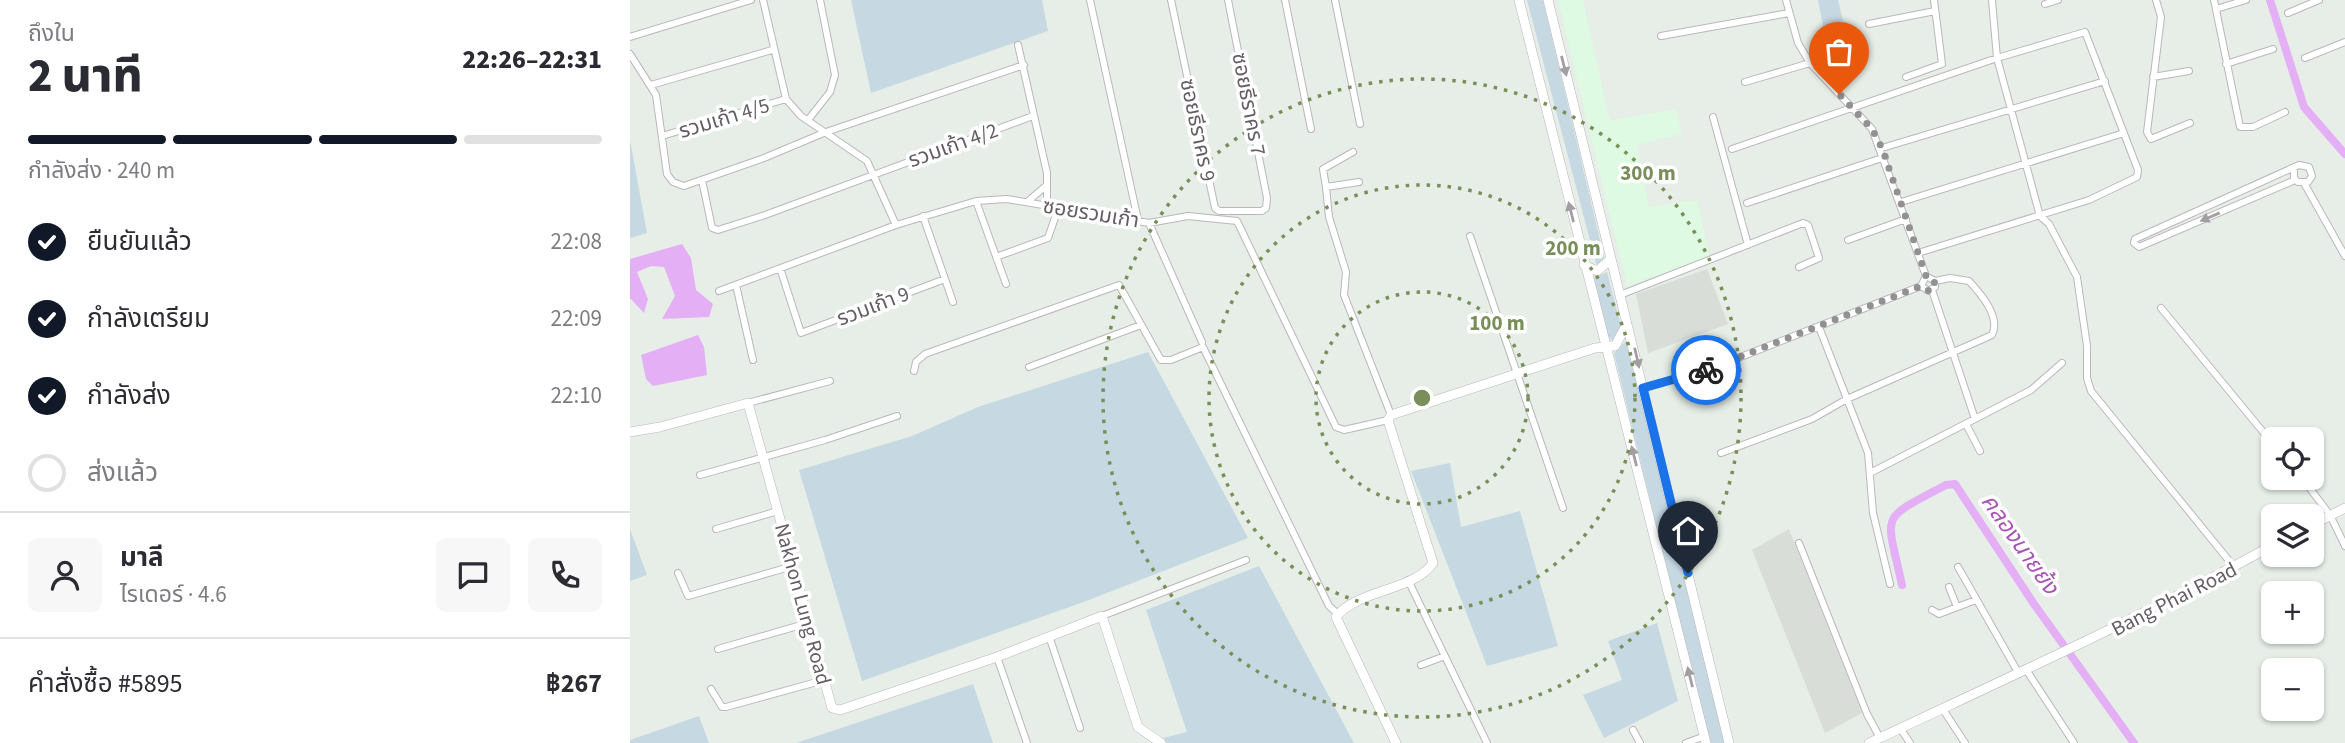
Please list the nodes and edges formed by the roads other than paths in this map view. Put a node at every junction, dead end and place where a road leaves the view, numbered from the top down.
1 (751, 0) edge
2 (762, 0) edge
3 (820, 0) edge
4 (1090, 0) edge
5 (1171, 0) edge
6 (1228, 0) edge
7 (1285, 0) edge
8 (1335, 0) edge
9 (1519, 0) edge
10 (1548, 0) edge
11 (1786, 0) edge
12 (1934, 0) edge
13 (1992, 0) edge
14 (2058, 0) edge
15 (2156, 0) edge
16 (2214, 0) edge
17 (2246, 0) edge
18 (2319, 0) edge
19 (2045, 4) dead end
20 (2216, 9) junction
21 (1935, 11) junction
22 (1789, 13) junction
23 (2288, 13) dead end
24 (1869, 24) dead end
25 (1661, 36) dead end
26 (630, 37) edge
27 (2345, 42) edge
28 (1018, 45) dead end
29 (2273, 49) dead end
30 (772, 50) junction
31 (630, 54) edge
32 (1997, 58) junction
33 (2305, 58) dead end
34 (1810, 63) junction
35 (2226, 64) junction
36 (1024, 65) junction
37 (2189, 71) dead end
38 (1906, 77) dead end
39 (2153, 77) junction
40 (2105, 80) junction
41 (1745, 82) dead end
42 (652, 85) junction
43 (786, 99) junction
44 (1853, 108) junction
45 (2010, 108) junction
46 (2284, 113) dead end
47 (1033, 116) junction
48 (1713, 117) dead end
49 (808, 120) junction
50 (1360, 124) dead end
51 (2190, 124) dead end
52 (1311, 129) dead end
53 (826, 132) junction
54 (2124, 133) junction
55 (662, 136) junction
56 (1882, 148) junction
57 (1732, 149) dead end
58 (1353, 152) dead end
59 (1885, 157) junction
60 (2026, 163) junction
61 (2294, 170) junction
62 (874, 174) junction
63 (702, 180) junction
64 (2295, 180) junction
65 (1359, 182) dead end
66 (2304, 183) junction
67 (1047, 185) junction
68 (1326, 187) junction
69 (2228, 200) junction
70 (976, 201) junction
71 (1027, 202) junction
72 (1901, 202) junction
73 (1747, 203) dead end
74 (1047, 206) junction
75 (1266, 208) joint
76 (2231, 208) junction
77 (1058, 209) junction
78 (923, 216) junction
79 (2040, 216) junction
80 (1906, 219) junction
81 (1138, 220) junction
82 (1149, 223) junction
83 (896, 225) junction
84 (2161, 228) junction
85 (1470, 236) dead end
86 (2165, 236) junction
87 (1848, 240) dead end
88 (1748, 245) junction
89 (1918, 253) junction
90 (2345, 256) edge
91 (996, 257) junction
92 (1610, 260) junction
93 (1584, 265) junction
94 (1799, 267) dead end
95 (780, 268) junction
96 (1926, 276) junction
97 (946, 279) junction
98 (1936, 281) junction
99 (1006, 284) dead end
100 (736, 285) junction
101 (1921, 286) junction
102 (1932, 290) junction
103 (719, 291) dead end
104 (1620, 295) junction
105 (953, 302) dead end
106 (2161, 308) dead end
107 (1627, 324) junction
108 (1141, 325) junction
109 (1819, 327) junction
110 (801, 333) junction
111 (1202, 342) dead end
112 (805, 344) dead end
113 (1605, 346) junction
114 (1952, 354) junction
115 (752, 360) dead end
116 (2062, 363) dead end
117 (1029, 367) dead end
118 (914, 371) dead end
119 (1520, 372) junction
120 (830, 381) dead end
121 (1643, 388) junction
122 (1847, 399) junction
123 (748, 403) junction
124 (897, 416) dead end
125 (1389, 418) junction
126 (1975, 419) junction
127 (1966, 424) junction
128 (2261, 429) edge
129 (630, 432) edge
130 (1980, 451) dead end
131 (1721, 453) dead end
132 (762, 458) junction
133 (1870, 473) junction
134 (700, 475) dead end
135 (2311, 490) edge
136 (1563, 508) dead end
137 (2345, 508) edge
138 (778, 511) junction
139 (2330, 515) junction
140 (2324, 518) edge
141 (716, 529) dead end
142 (1799, 543) dead end
143 (2345, 546) edge
144 (2261, 552) edge
145 (1247, 560) dead end
146 (793, 566) junction
147 (1958, 567) dead end
148 (2235, 568) junction
149 (678, 573) dead end
150 (1408, 580) junction
151 (1890, 584) dead end
152 (1949, 587) dead end
153 (1976, 600) junction
154 (1957, 607) junction
155 (1932, 610) dead end
156 (1338, 614) junction
157 (1102, 617) junction
158 (808, 623) junction
159 (1049, 636) junction
160 (718, 649) dead end
161 (1445, 656) junction
162 (997, 657) junction
163 (1421, 665) dead end
164 (2023, 673) junction
165 (824, 680) junction
166 (712, 689) dead end
167 (1942, 708) junction
168 (1080, 728) dead end
169 (1900, 728) junction
170 (1633, 730) dead end
171 (1880, 738) junction
172 (1705, 740) edge
173 (1027, 743) edge
174 (1161, 743) edge
175 (1396, 743) edge
176 (1487, 743) edge
177 (1640, 743) edge
178 (1686, 743) edge
179 (1729, 743) edge
180 (1869, 743) edge
181 (1910, 743) edge
182 (1965, 743) edge
183 (2074, 743) edge

1 - 26 street
2 - 30 street
3 - 49 street
4 - 81 street
5 - 75 street, ซอยธีราคร 9
6 - 75 street, ซอยธีราคร 7
7 - 52 street
8 - 50 street
93 -> 9 street
10 -> 92 street
11 - 22 street
12 - 21 street
13 - 32 street
14 - 19 street
15 - 39 street
16 - 20 street
17 - 20 street
18 - 23 street
20 - 35 street
21 - 24 street
21 - 38 street
22 - 25 street
22 - 34 street
27 - 33 street
28 - 36 street
29 - 35 street
30 - 42 street
30 - 43 street
31 - 42 street
32 - 40 street
32 - 44 street
32 - 45 street
34 - 41 street
34 - 44 street
35 - 46 street
36 - 47 street
36 - 53 street
37 - 39 street
39 - 51 street
40 - 45 street
40 - 54 street
42 - 55 street
43 - 49 street
43 - 55 street, รวมเก้า 4/5
44 - 56 street
44 - 57 street
45 - 56 street
45 - 60 street
47 - 62 street, รวมเก้า 4/2
47 - 67 street
48 - 88 street
49 - 53 street
53 - 62 street
53 - 63 street
54 - 60 street
54 - 79 street
55 - 63 street
56 - 59 street
58 - 68 street
59 - 72 street
59 - 73 street
60 - 72 street
60 - 79 street
61 - 64 street
61 - 66 street
61 - 69 street
62 - 63 street, รวมเก้า 4/2
62 - 83 street
64 - 66 street
64 - 76 street
65 - 68 street
66 - 90 street
67 - 71 street
67 - 74 street
68 - 125 street
69 - 76 street
69 - 84 street
70 - 71 street, ซอยรวมเก้า
70 - 78 street, ซอยรวมเก้า
70 - 91 street
71 - 74 street, ซอยรวมเก้า
72 - 80 street
74 - 77 street, ซอยรวมเก้า
76 -> 86 street
77 - 81 street, ซอยรวมเก้า
77 - 91 street
78 - 83 street, ซอยรวมเก้า
78 - 97 street
79 - 89 street
79 - 148 street
80 - 87 street
80 - 89 street
81 - 82 street, ซอยรวมเก้า
82 - 111 street
82 - 125 street, ซอยรวมเก้า
83 - 95 street, ซอยรวมเก้า
84 - 86 street
84 - 86 street
85 - 119 street
88 - 94 street
88 - 104 street
89 - 96 street
91 - 99 street
92 - 93 street
92 - 104 street
93 - 113 street
95 - 100 street, ซอยรวมเก้า
95 - 110 street
96 - 98 street
96 - 101 street
97 - 105 street
97 - 110 street, รวมเก้า 9
98 - 102 street
98 - 114 street
100 - 103 street, ซอยรวมเก้า
100 - 115 street
101 - 102 street
101 - 109 street
102 - 114 street
104 - 107 street
106 - 128 street
107 - 113 street
107 -> 121 street
108 - 117 street
108 - 118 street
108 - 156 street
109 - 121 street
109 - 122 street
110 - 112 street
113 - 119 street
172 -> 113 street
114 - 122 street
114 - 126 street
116 - 126 street
119 - 125 street
119 - 136 street
120 - 123 street
121 - 179 street
122 - 131 street
122 - 133 street
123 - 129 street
123 - 132 street, Nakhon Lung Road
124 - 132 street
125 - 150 street
126 - 127 street
127 - 130 street
127 - 133 street
132 - 134 street
132 - 138 street, Nakhon Lung Road
133 - 151 street
135 - 139 street
137 - 139 street
138 - 141 street
138 - 146 street, Nakhon Lung Road
139 - 140 street
139 - 143 street
142 - 171 street
144 - 148 street, Bang Phai Road
145 - 157 street
146 - 149 street
146 - 158 street, Nakhon Lung Road
147 - 153 street
148 - 164 street, Bang Phai Road
150 - 156 street
150 - 161 street
152 - 154 street
153 - 154 street
153 - 164 street
154 - 155 street
156 - 175 street
157 - 159 street, Nakhon Lung Road
157 - 174 street
158 - 160 street
158 - 165 street, Nakhon Lung Road
159 - 162 street, Nakhon Lung Road
159 - 168 street
161 - 163 street
161 - 176 street
162 - 165 street, Nakhon Lung Road
162 - 173 street
164 - 167 street, Bang Phai Road
164 - 183 street
165 - 166 street
167 - 169 street, Bang Phai Road
167 - 182 street
169 - 171 street, Bang Phai Road
169 - 181 street
170 - 177 street
171 - 180 street, Bang Phai Road
172 - 178 street

